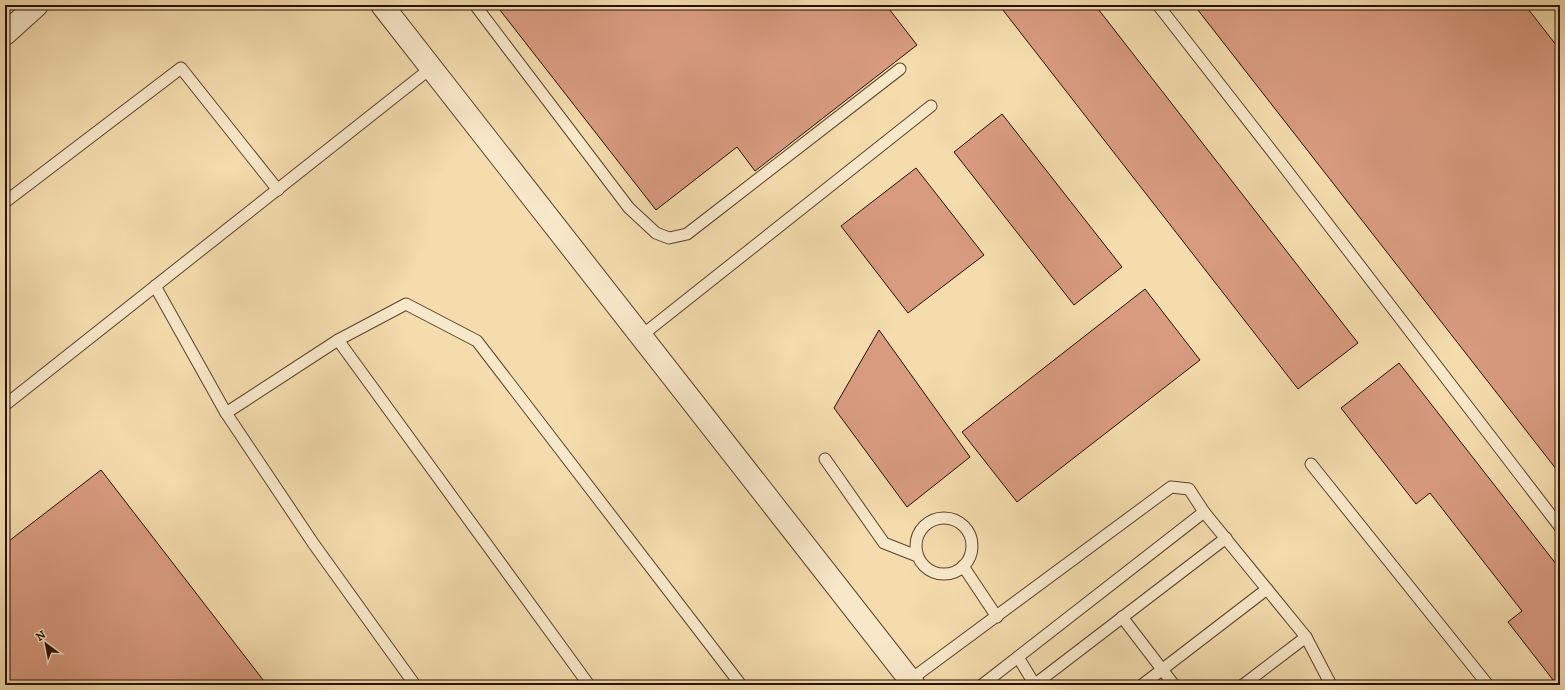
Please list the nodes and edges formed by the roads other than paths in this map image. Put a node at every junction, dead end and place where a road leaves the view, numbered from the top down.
1 (37, 5) edge
2 (382, 5) edge
3 (475, 5) edge
4 (1158, 5) edge
5 (5, 34) edge
6 (431, 68) junction
7 (900, 69) dead end
8 (931, 106) dead end
9 (278, 190) junction
10 (5, 202) edge
11 (155, 286) junction
12 (641, 336) junction
13 (338, 340) junction
14 (5, 405) edge
15 (226, 413) junction
16 (826, 459) dead end
17 (1311, 464) dead end
18 (1204, 512) junction
19 (1560, 527) edge
20 (1226, 538) junction
21 (917, 556) junction
22 (963, 566) junction
23 (1268, 589) junction
24 (996, 617) junction
25 (1122, 617) junction
26 (1306, 637) junction
27 (1018, 657) junction
28 (1162, 670) junction
29 (912, 683) edge
30 (415, 685) edge
31 (589, 685) edge
32 (742, 685) edge
33 (982, 685) edge
34 (1034, 685) edge
35 (1142, 685) edge
36 (1174, 685) edge
37 (1243, 685) edge
38 (1330, 685) edge
39 (1488, 685) edge

1 - 5 street
2 - 6 street
3 - 7 lane
4 - 19 lane
6 - 9 lane
6 - 12 street
8 - 12 lane
9 - 10 lane
9 - 11 lane
11 - 14 lane
11 - 15 lane
12 - 29 street
13 - 15 lane
13 - 31 lane
13 - 32 lane
15 - 30 lane
16 - 21 lane
17 - 39 lane
18 - 20 lane
18 - 24 lane
18 - 27 lane
20 - 23 lane
20 - 25 lane
21 - 22 lane
21 - 22 lane
22 - 24 lane
23 - 26 lane
23 - 28 lane
24 - 29 lane
25 - 28 lane
25 - 34 lane
26 - 37 lane
26 - 38 lane
27 - 33 lane
27 - 34 lane
28 - 35 lane
28 - 36 lane

